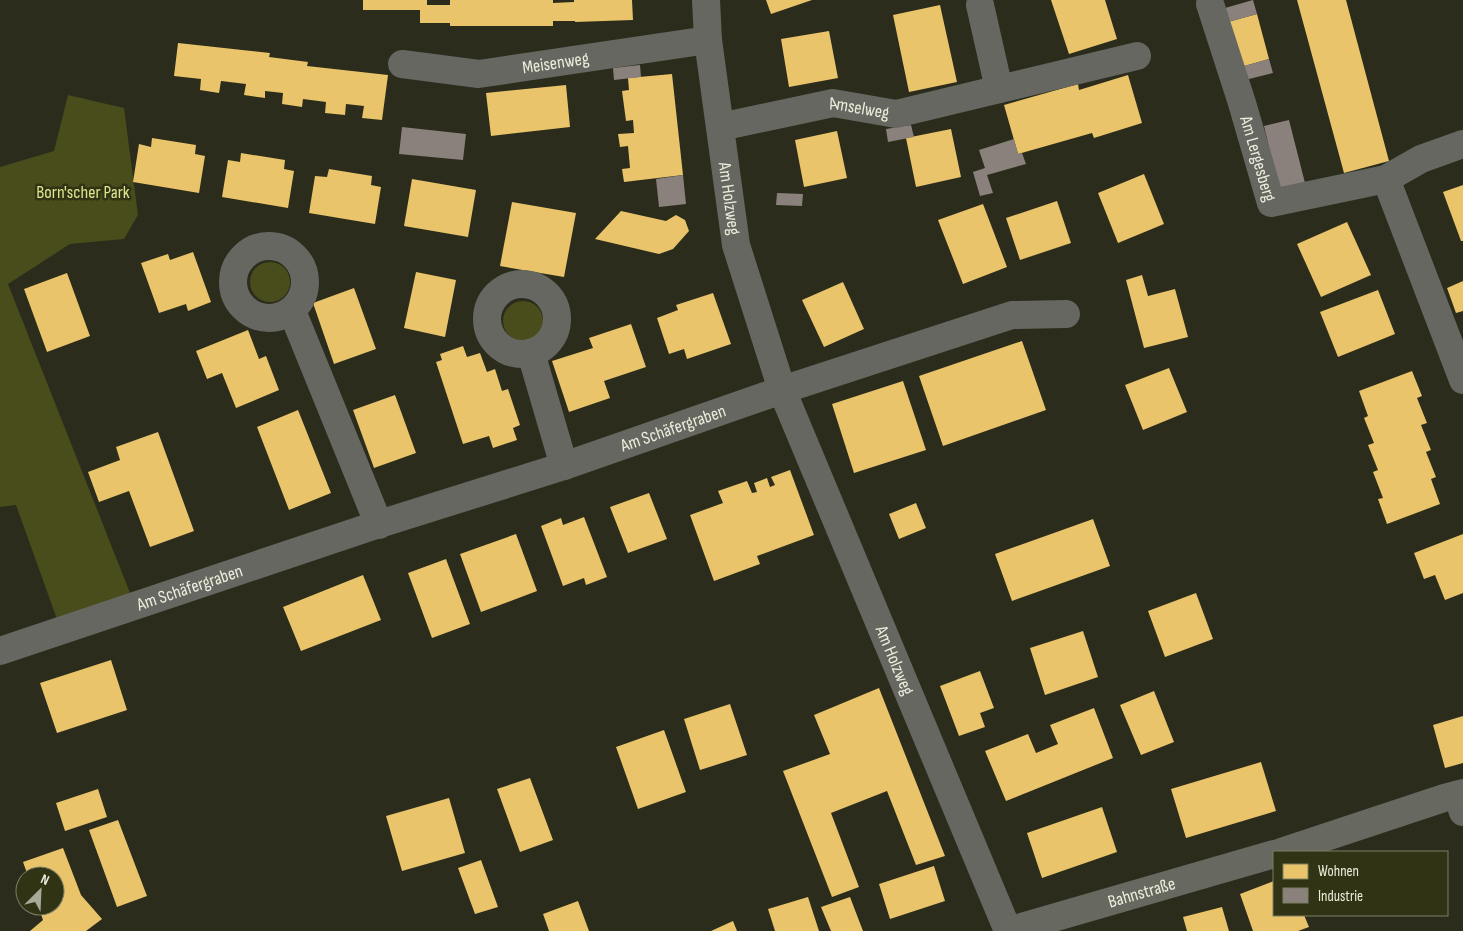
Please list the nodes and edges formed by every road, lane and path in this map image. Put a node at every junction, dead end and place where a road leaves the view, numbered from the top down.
1 (706, 0) edge
2 (1210, 4) dead end
3 (980, 5) dead end
4 (708, 40) junction
5 (1136, 56) dead end
6 (402, 64) dead end
7 (999, 89) junction
8 (720, 127) junction
9 (1463, 144) edge
10 (1386, 179) junction
11 (292, 311) dead end
12 (1066, 314) dead end
13 (532, 353) dead end
14 (1463, 380) edge
15 (782, 390) junction
16 (564, 466) junction
17 (379, 525) junction
18 (0, 652) edge
19 (1461, 800) edge
20 (1285, 851) edge
21 (1273, 854) edge
22 (1008, 931) edge

1 - 4 street, Am Holzweg
2 - 10 street, Am Lergesberg
3 - 7 street
4 - 6 street, Meisenweg
4 - 8 street, Am Holzweg
5 - 7 street, Amselweg
7 - 8 street, Amselweg
8 - 15 street, Am Holzweg
9 - 10 street, Am Lergesberg
10 - 14 street
11 - 17 street
12 - 15 street
13 - 16 street
15 - 16 street, Am Schäfergraben
15 - 22 street, Am Holzweg
16 - 17 street, Am Schäfergraben
17 - 18 street, Am Schäfergraben
19 - 20 street
21 - 22 street, Bahnstraße

